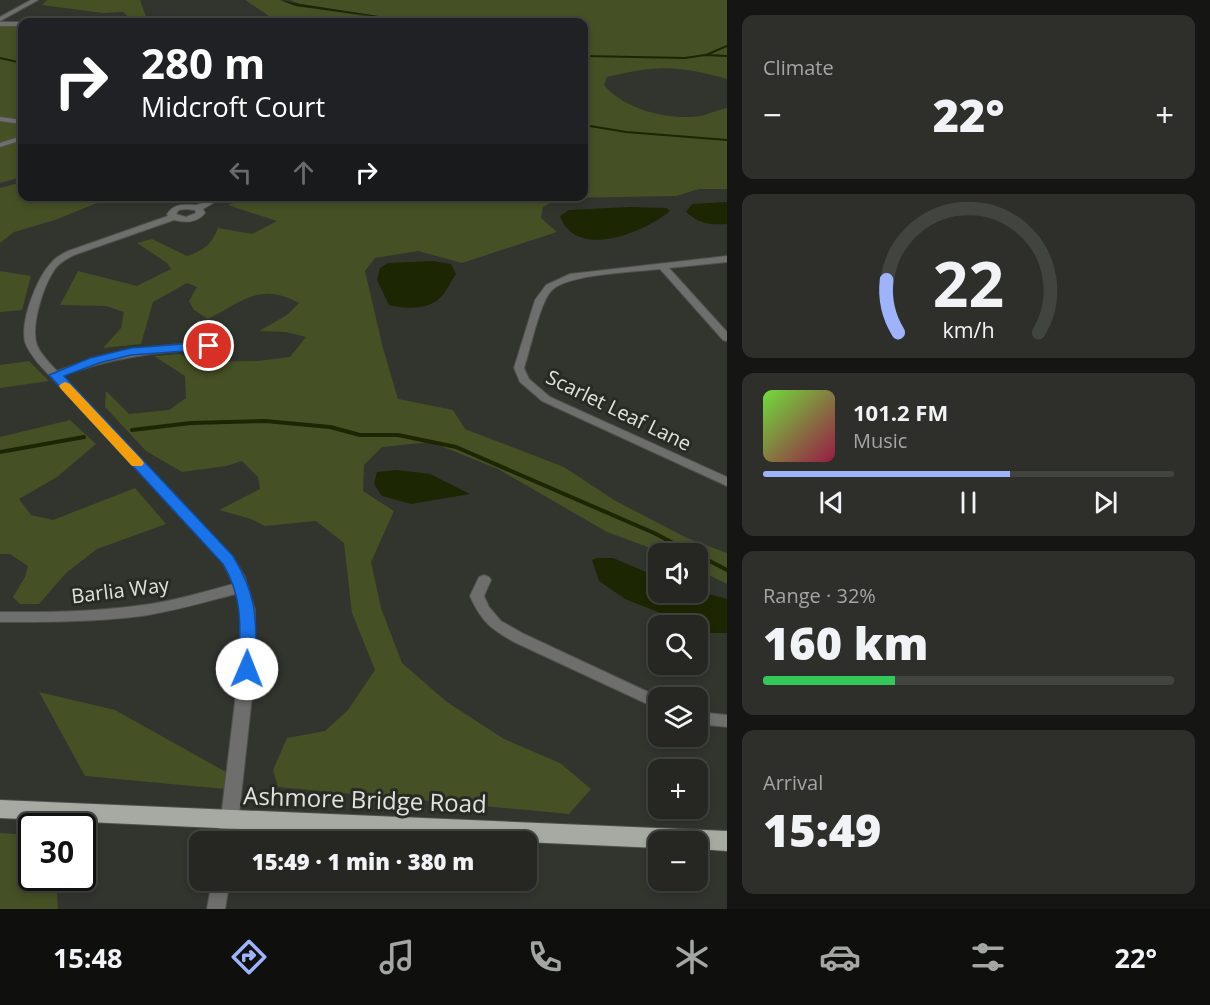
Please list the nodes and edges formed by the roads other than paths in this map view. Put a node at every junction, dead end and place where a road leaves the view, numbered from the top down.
1 (35, 0) edge
2 (0, 19) edge
3 (0, 24) edge
4 (18, 24) edge
5 (0, 119) edge
6 (18, 121) edge
7 (18, 139) edge
8 (0, 145) edge
9 (211, 201) edge
10 (727, 259) edge
11 (662, 266) junction
12 (727, 338) edge
13 (209, 346) dead end
14 (56, 375) junction
15 (727, 482) edge
16 (484, 580) dead end
17 (242, 587) junction
18 (0, 617) edge
19 (648, 698) edge
20 (708, 719) edge
21 (727, 722) edge
22 (0, 809) edge
23 (231, 820) junction
24 (229, 831) edge
25 (727, 841) edge
26 (219, 891) edge
27 (216, 909) edge

1 - 2 street
3 - 4 street
5 - 6 street
7 - 8 street
9 - 14 street
10 - 11 street, Scarlet Leaf Lane
11 - 12 street
11 - 15 street, Scarlet Leaf Lane
13 - 14 street
14 - 17 street
16 - 19 street
17 - 18 street, Barlia Way
17 - 23 street
20 - 21 street
22 - 23 main road, Ashmore Bridge Road
23 - 24 street
23 - 25 main road, Ashmore Bridge Road
26 - 27 street

